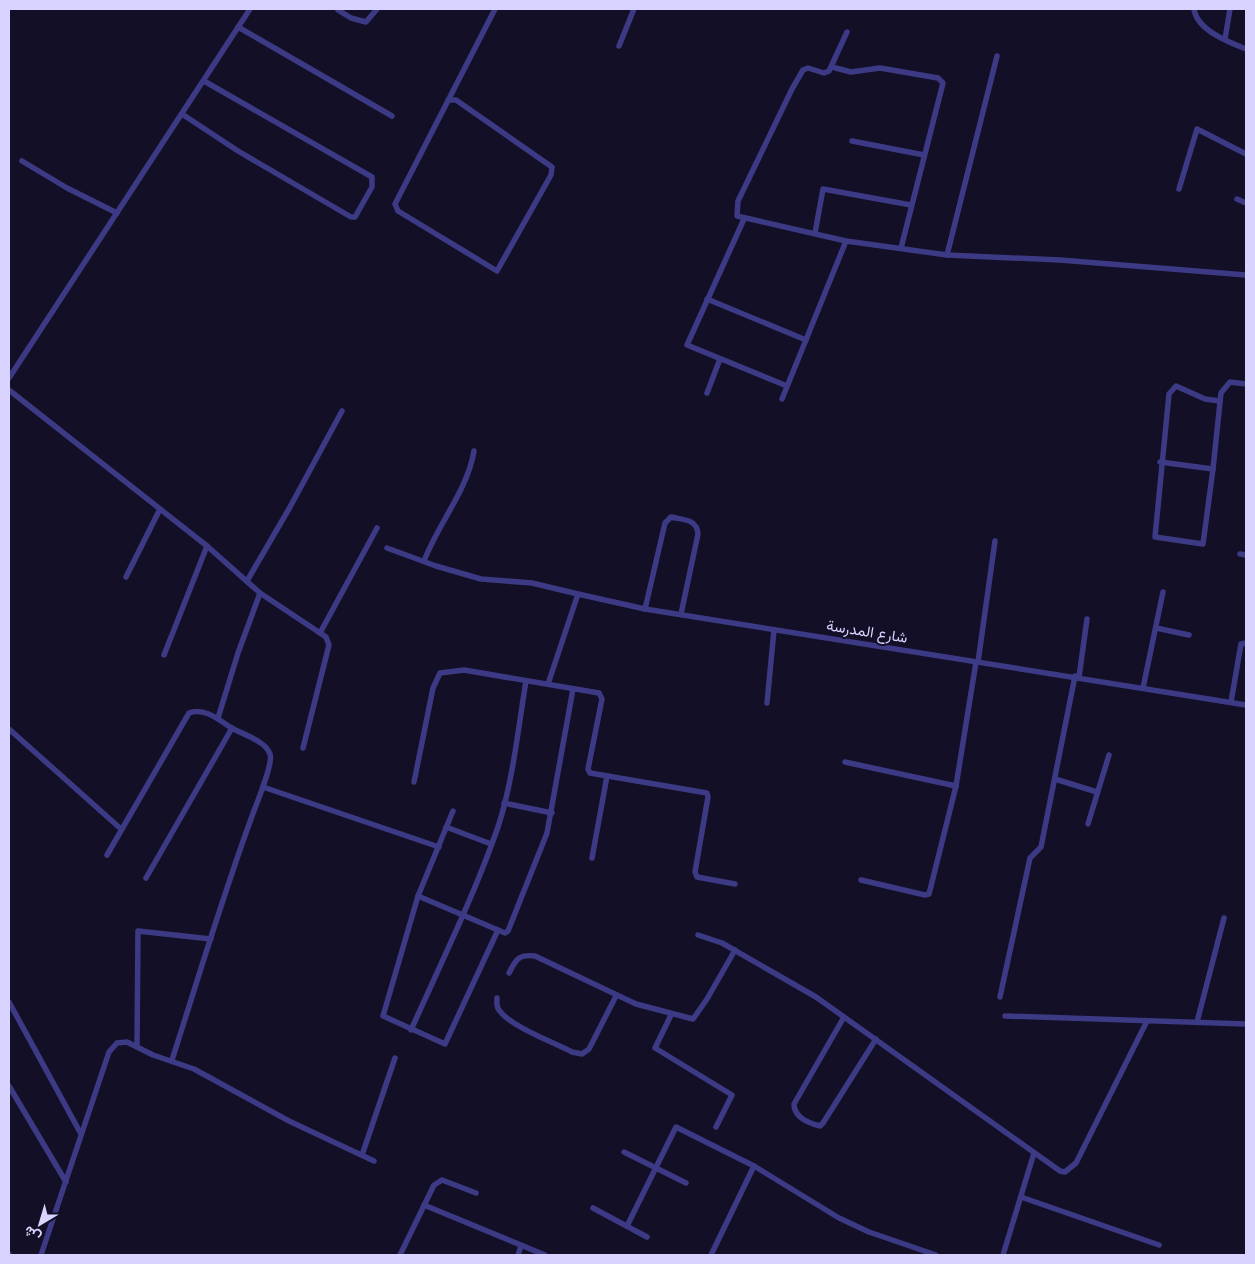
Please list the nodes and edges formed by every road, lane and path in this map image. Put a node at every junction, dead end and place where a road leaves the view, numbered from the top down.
1 (250, 9) edge
2 (377, 9) edge
3 (495, 9) edge
4 (634, 9) edge
5 (1194, 9) edge
6 (1230, 9) edge
7 (338, 10) edge
8 (238, 27) junction
9 (847, 32) dead end
10 (1225, 39) junction
11 (619, 46) dead end
12 (1246, 49) edge
13 (997, 56) dead end
14 (832, 67) junction
15 (204, 81) junction
16 (448, 100) junction
17 (182, 114) junction
18 (392, 116) dead end
19 (852, 141) dead end
20 (1246, 154) edge
21 (924, 155) junction
22 (22, 161) dead end
23 (1179, 189) dead end
24 (1237, 199) dead end
25 (1246, 202) edge
26 (911, 205) junction
27 (117, 213) junction
28 (744, 219) junction
29 (815, 234) junction
30 (846, 240) junction
31 (901, 248) junction
32 (947, 255) junction
33 (1246, 275) edge
34 (707, 299) junction
35 (806, 340) junction
36 (720, 359) junction
37 (9, 378) edge
38 (1246, 384) edge
39 (787, 386) junction
40 (9, 390) edge
41 (707, 393) dead end
42 (782, 399) dead end
43 (1220, 401) junction
44 (342, 411) dead end
45 (474, 451) dead end
46 (1160, 462) junction
47 (1214, 469) junction
48 (160, 509) junction
49 (377, 528) dead end
50 (996, 541) dead end
51 (207, 546) junction
52 (387, 548) dead end
53 (424, 561) junction
54 (126, 578) dead end
55 (247, 581) junction
56 (1163, 592) dead end
57 (260, 593) junction
58 (578, 594) junction
59 (645, 609) junction
60 (681, 614) junction
61 (1087, 619) dead end
62 (1156, 628) junction
63 (774, 630) junction
64 (320, 633) junction
65 (1189, 635) dead end
66 (1246, 643) edge
67 (164, 655) dead end
68 (977, 662) junction
69 (1077, 677) junction
70 (526, 681) junction
71 (548, 684) junction
72 (1144, 688) junction
73 (573, 689) junction
74 (1232, 702) junction
75 (767, 703) dead end
76 (1246, 705) edge
77 (218, 718) junction
78 (232, 728) junction
79 (9, 729) edge
80 (303, 748) dead end
81 (1108, 755) dead end
82 (845, 762) dead end
83 (607, 776) junction
84 (1055, 779) junction
85 (414, 782) dead end
86 (956, 786) junction
87 (263, 787) junction
88 (1097, 792) junction
89 (504, 803) junction
90 (453, 811) dead end
91 (552, 812) junction
92 (1088, 824) dead end
93 (446, 827) junction
94 (121, 828) junction
95 (491, 844) junction
96 (438, 847) junction
97 (107, 855) dead end
98 (592, 858) dead end
99 (146, 878) dead end
100 (861, 880) dead end
101 (735, 884) dead end
102 (418, 896) junction
103 (463, 914) junction
104 (1224, 918) dead end
105 (498, 930) junction
106 (698, 935) dead end
107 (211, 939) junction
108 (735, 950) junction
109 (509, 973) dead end
110 (616, 996) junction
111 (1000, 997) dead end
112 (497, 998) dead end
113 (9, 1002) edge
114 (671, 1015) junction
115 (1006, 1016) dead end
116 (844, 1017) junction
117 (1147, 1021) junction
118 (1196, 1022) junction
119 (1246, 1024) edge
120 (411, 1030) junction
121 (876, 1039) junction
122 (137, 1047) junction
123 (395, 1058) dead end
124 (172, 1060) junction
125 (9, 1086) edge
126 (716, 1127) dead end
127 (81, 1134) junction
128 (624, 1152) dead end
129 (1034, 1152) junction
130 (362, 1155) junction
131 (374, 1162) dead end
132 (655, 1166) junction
133 (754, 1166) junction
134 (66, 1182) junction
135 (686, 1182) dead end
136 (476, 1192) dead end
137 (1021, 1196) junction
138 (424, 1206) junction
139 (593, 1208) dead end
140 (626, 1226) junction
141 (647, 1237) dead end
142 (1159, 1245) dead end
143 (522, 1246) junction
144 (42, 1255) edge
145 (400, 1255) edge
146 (518, 1255) edge
147 (546, 1255) edge
148 (711, 1255) edge
149 (935, 1255) edge
150 (1003, 1255) edge

1 - 8 street
2 - 7 street
3 - 16 street
4 - 11 street
5 - 10 street
6 - 10 street
8 - 15 street
8 - 18 street
9 - 14 street
10 - 12 street
13 - 32 street
14 - 21 street
14 - 28 street
15 - 17 street
15 - 17 street
16 - 16 street
17 - 27 street
19 - 21 street
20 - 23 street
21 - 26 street
22 - 27 street
24 - 25 street
26 - 29 street
26 - 31 street
27 - 37 street
28 - 29 street
28 - 34 street
29 - 30 street
30 - 31 street
30 - 35 street
31 - 32 street
32 - 33 street
34 - 35 street
34 - 36 street
35 - 39 street
36 - 39 street
36 - 41 street
38 - 43 street
39 - 42 street
40 - 48 street
43 - 46 street
43 - 47 street
44 - 55 street
45 - 53 street
46 - 47 street
46 - 47 street
48 - 51 street
48 - 54 street
49 - 64 street
50 - 68 street
51 - 55 street
51 - 67 street
52 - 53 street, شارع المدرسة
53 - 58 street, شارع المدرسة
55 - 57 street
56 - 62 street
57 - 64 street
57 - 77 street
58 - 59 street, شارع المدرسة
58 - 71 street
59 - 60 street, شارع المدرسة
59 - 60 street
60 - 63 street, شارع المدرسة
61 - 69 street
62 - 65 street
62 - 72 street
63 - 68 street, شارع المدرسة
63 - 75 street
64 - 80 street
66 - 74 street
68 - 69 street, شارع المدرسة
68 - 86 street
69 - 72 street, شارع المدرسة
69 - 84 street
70 - 71 street
70 - 85 street
70 - 89 street
71 - 73 street
72 - 74 street, شارع المدرسة
73 - 83 street
73 - 91 street
74 - 76 street, شارع المدرسة
77 - 78 street
77 - 94 street
78 - 87 street
78 - 99 street
79 - 94 street
81 - 88 street
82 - 86 street
83 - 98 street
83 - 101 street
84 - 88 street
84 - 111 street
86 - 100 street
87 - 96 street
87 - 107 street
88 - 92 street
89 - 91 street
89 - 95 street
90 - 93 street
91 - 105 street
93 - 95 street
93 - 96 street
94 - 97 street
95 - 103 street
96 - 102 street
102 - 103 street
102 - 120 street
103 - 105 street
103 - 120 street
104 - 118 street
105 - 120 street
106 - 108 street
107 - 122 street
107 - 124 street
108 - 114 street
108 - 116 street
109 - 110 street
110 - 112 street
110 - 114 street
113 - 127 street
114 - 126 street
115 - 117 street
116 - 121 street
116 - 121 street
117 - 118 street
117 - 129 street
118 - 119 street
121 - 129 street
122 - 124 street
122 - 127 street
123 - 130 street
124 - 130 street
125 - 134 street
127 - 134 street
128 - 132 street
129 - 137 street
130 - 131 street
132 - 133 street
132 - 135 street
132 - 140 street
133 - 148 street
133 - 149 street
134 - 144 street
136 - 138 street
137 - 142 street
137 - 150 street
138 - 143 street
138 - 145 street
139 - 140 street
140 - 141 street
143 - 146 street
143 - 147 street

